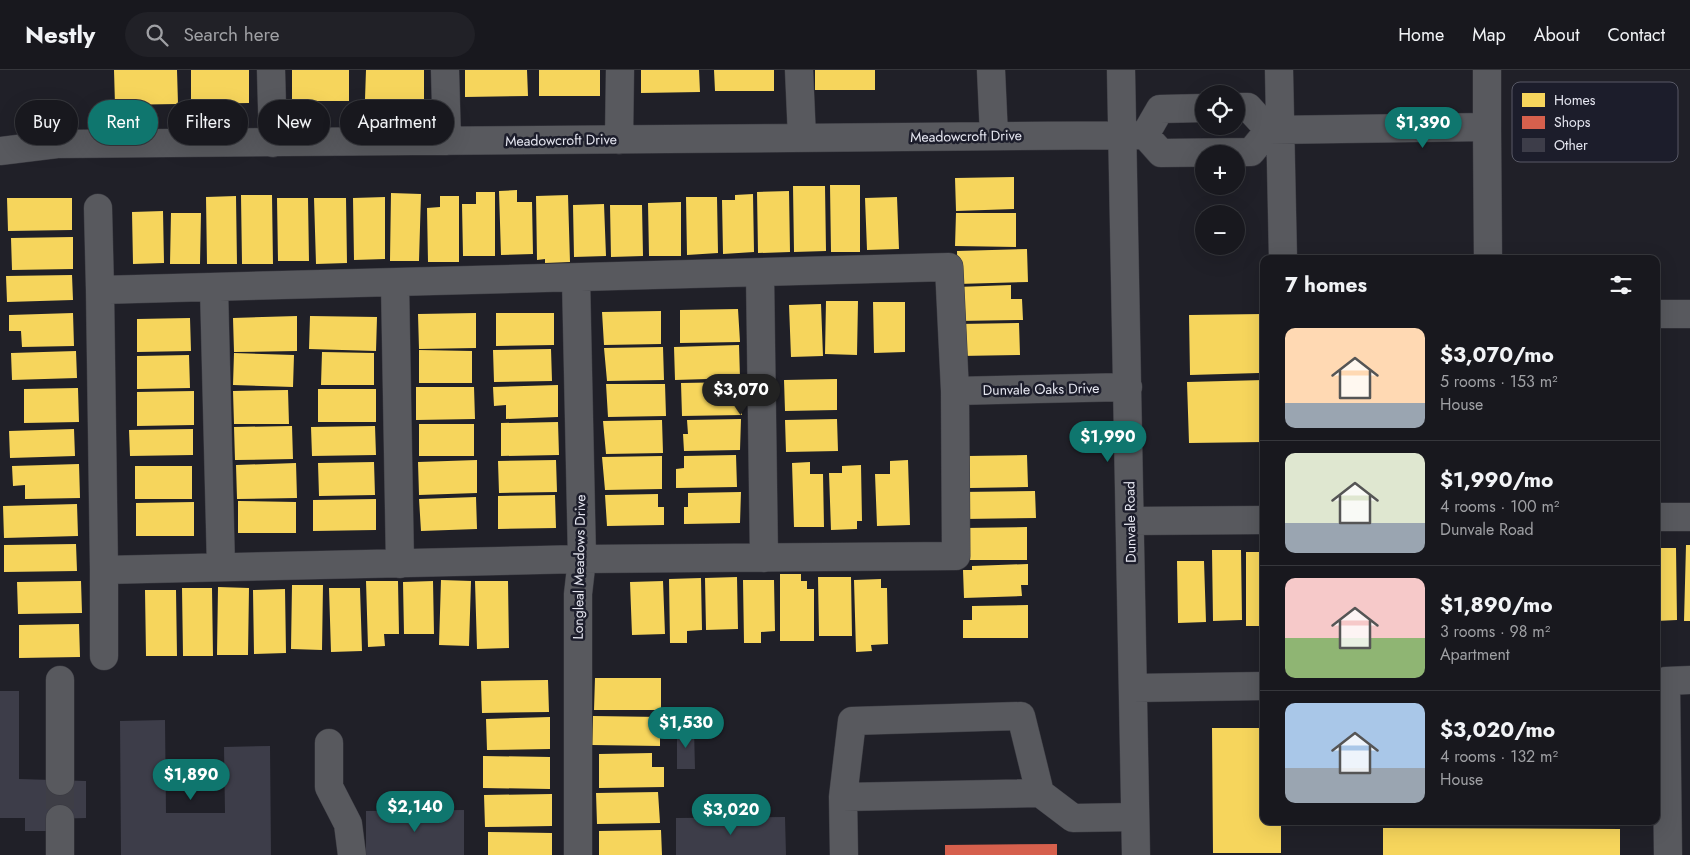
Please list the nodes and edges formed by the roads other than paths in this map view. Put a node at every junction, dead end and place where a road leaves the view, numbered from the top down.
1 (272, 70) edge
2 (445, 70) edge
3 (620, 70) edge
4 (799, 70) edge
5 (991, 70) edge
6 (1122, 70) edge
7 (1279, 70) edge
8 (1486, 70) edge
9 (272, 100) edge
10 (446, 100) edge
11 (1245, 107) edge
12 (1195, 108) edge
13 (1487, 127) junction
14 (1275, 130) junction
15 (1134, 135) junction
16 (994, 136) junction
17 (802, 138) junction
18 (619, 140) junction
19 (454, 142) edge
20 (258, 143) edge
21 (0, 150) edge
22 (98, 208) dead end
23 (1283, 255) edge
24 (1488, 255) edge
25 (760, 273) junction
26 (576, 278) junction
27 (395, 283) junction
28 (214, 288) junction
29 (100, 290) junction
30 (1660, 314) edge
31 (1690, 314) edge
32 (1128, 387) junction
33 (955, 391) junction
34 (1660, 517) edge
35 (1690, 517) edge
36 (1260, 520) edge
37 (1130, 521) junction
38 (764, 558) junction
39 (582, 560) junction
40 (400, 564) junction
41 (221, 567) junction
42 (104, 570) junction
43 (104, 656) dead end
44 (60, 680) dead end
45 (1671, 680) edge
46 (1260, 686) edge
47 (1133, 688) junction
48 (330, 743) dead end
49 (60, 780) tunnel mouth
50 (1040, 793) junction
51 (843, 797) junction
52 (1135, 816) junction
53 (60, 819) tunnel mouth
54 (60, 855) edge
55 (352, 855) edge
56 (578, 855) edge
57 (844, 855) edge
58 (1136, 855) edge
59 (1668, 855) edge

1 - 9 street
2 - 10 street
3 - 18 street
4 - 17 street
5 - 16 street
6 - 15 street, Dunvale Road
7 - 14 street
8 - 13 street
11 - 14 street
12 - 15 street
13 - 14 street
13 - 24 street
14 - 15 street
14 - 23 street
15 - 16 street, Meadowcroft Drive
15 - 32 street, Dunvale Road
16 - 17 street, Meadowcroft Drive
17 - 18 street, Meadowcroft Drive
18 - 19 street, Meadowcroft Drive
20 - 21 street, Meadowcroft Drive
22 - 29 street
25 - 26 street
25 - 33 street
25 - 38 street
26 - 27 street
26 - 39 street, Longleal Meadows Drive
27 - 28 street
27 - 40 street
28 - 29 street
28 - 41 street
29 - 42 street
30 - 31 street
32 - 33 street, Dunvale Oaks Drive
32 - 37 street, Dunvale Road
33 - 38 street
34 - 35 street
36 - 37 street
37 - 47 street, Dunvale Road
38 - 39 street
39 - 40 street
39 - 56 street, Longleal Meadows Drive
40 - 41 street
41 - 42 street
42 - 43 street
44 - 49 street
45 - 59 street
46 - 47 street
47 - 52 street, Dunvale Road
48 - 55 street
50 - 51 street
50 - 51 street
50 - 52 street
51 - 57 street
52 - 58 street, Dunvale Road
53 - 54 street

